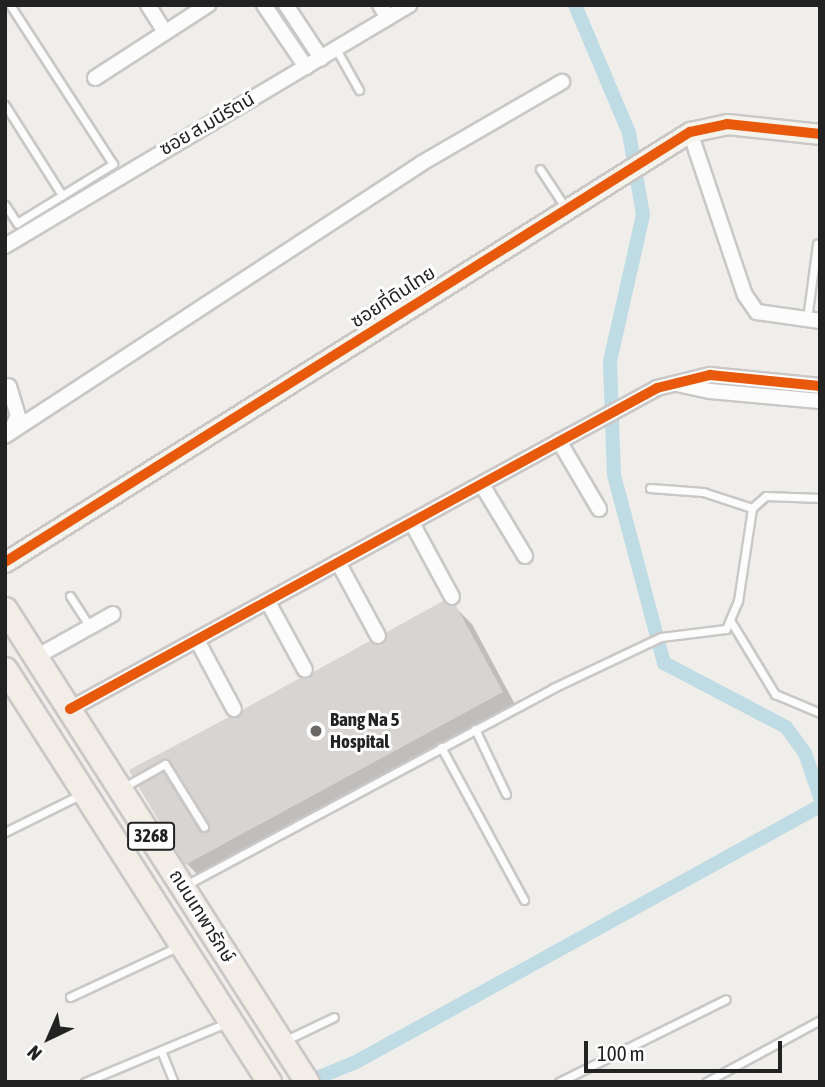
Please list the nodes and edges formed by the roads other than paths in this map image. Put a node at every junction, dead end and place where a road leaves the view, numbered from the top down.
1 (10, 5) edge
2 (148, 5) edge
3 (208, 5) edge
4 (264, 5) edge
5 (286, 5) edge
6 (380, 5) edge
7 (410, 5) edge
8 (388, 18) junction
9 (165, 32) junction
10 (336, 49) junction
11 (321, 58) junction
12 (306, 67) junction
13 (95, 78) dead end
14 (562, 82) dead end
15 (359, 90) dead end
16 (5, 105) edge
17 (690, 132) junction
18 (820, 134) edge
19 (540, 169) dead end
20 (62, 195) junction
21 (5, 205) edge
22 (565, 207) junction
23 (817, 244) dead end
24 (5, 246) edge
25 (813, 321) edge
26 (9, 386) dead end
27 (820, 386) edge
28 (801, 392) junction
29 (820, 401) edge
30 (7, 435) edge
31 (559, 441) junction
32 (482, 485) junction
33 (650, 488) dead end
34 (820, 498) edge
35 (752, 508) junction
36 (599, 509) dead end
37 (412, 523) junction
38 (525, 555) dead end
39 (5, 562) edge
40 (338, 562) junction
41 (70, 596) dead end
42 (452, 597) dead end
43 (268, 602) junction
44 (5, 609) edge
45 (113, 614) dead end
46 (730, 620) junction
47 (92, 628) junction
48 (379, 636) dead end
49 (198, 642) junction
50 (36, 657) junction
51 (5, 669) edge
52 (305, 670) dead end
53 (70, 709) junction
54 (234, 709) dead end
55 (820, 713) edge
56 (475, 729) junction
57 (441, 747) junction
58 (120, 789) junction
59 (85, 792) junction
60 (506, 794) dead end
61 (204, 827) dead end
62 (5, 832) edge
63 (184, 886) junction
64 (524, 900) dead end
65 (183, 944) junction
66 (70, 997) dead end
67 (726, 999) dead end
68 (334, 1017) dead end
69 (232, 1020) junction
70 (820, 1020) edge
71 (282, 1042) junction
72 (162, 1052) junction
73 (302, 1073) edge
74 (85, 1082) edge
75 (174, 1082) edge
76 (269, 1082) edge
77 (559, 1082) edge
78 (706, 1082) edge

1 - 20 lane
2 - 9 street
3 - 9 street
4 - 12 street
5 - 11 street
6 - 8 street
7 - 8 street, ซอย ส.มนีรัตน์
8 - 10 street, ซอย ส.มนีรัตน์
9 - 13 street
10 - 11 street, ซอย ส.มนีรัตน์
10 - 15 lane
11 - 12 street, ซอย ส.มนีรัตน์
12 - 24 street, ซอย ส.มนีรัตน์
14 - 30 street
16 - 20 lane
17 - 18 street, ซอยที่ดินไทย
17 - 22 street, ซอยที่ดินไทย
17 - 25 street
19 - 22 lane
20 - 21 lane
22 - 39 street, ซอยที่ดินไทย
23 - 25 lane
26 - 30 street
27 - 28 street
28 - 29 street
28 - 31 street
31 - 32 street
31 - 36 street
32 - 37 street
32 - 38 street
33 - 35 lane
34 - 35 lane
35 - 46 lane
37 - 40 street
37 - 42 street
40 - 43 street
40 - 48 street
41 - 47 lane
43 - 49 street
43 - 52 street
44 - 50 main road, ถนนเทพารักษ์ / 3268
45 - 47 street
46 - 55 lane
46 - 56 lane
47 - 50 street
49 - 53 street
49 - 54 street
50 - 53 main road, ถนนเทพารักษ์ / 3268
51 - 59 main road, ถนนเทพารักษ์ / 3268
53 - 58 main road, ถนนเทพารักษ์ / 3268
56 - 57 lane
56 - 60 lane
57 - 63 lane
57 - 64 lane
58 - 61 lane
58 - 63 main road, ถนนเทพารักษ์ / 3268
59 - 62 lane
59 - 65 main road, ถนนเทพารักษ์ / 3268
63 - 71 main road, ถนนเทพารักษ์ / 3268
65 - 66 lane
65 - 69 main road, ถนนเทพารักษ์ / 3268
67 - 77 lane
68 - 71 lane
69 - 72 lane
69 - 76 main road, ถนนเทพารักษ์ / 3268
70 - 78 lane
71 - 73 main road, ถนนเทพารักษ์ / 3268
72 - 74 lane
72 - 75 lane

